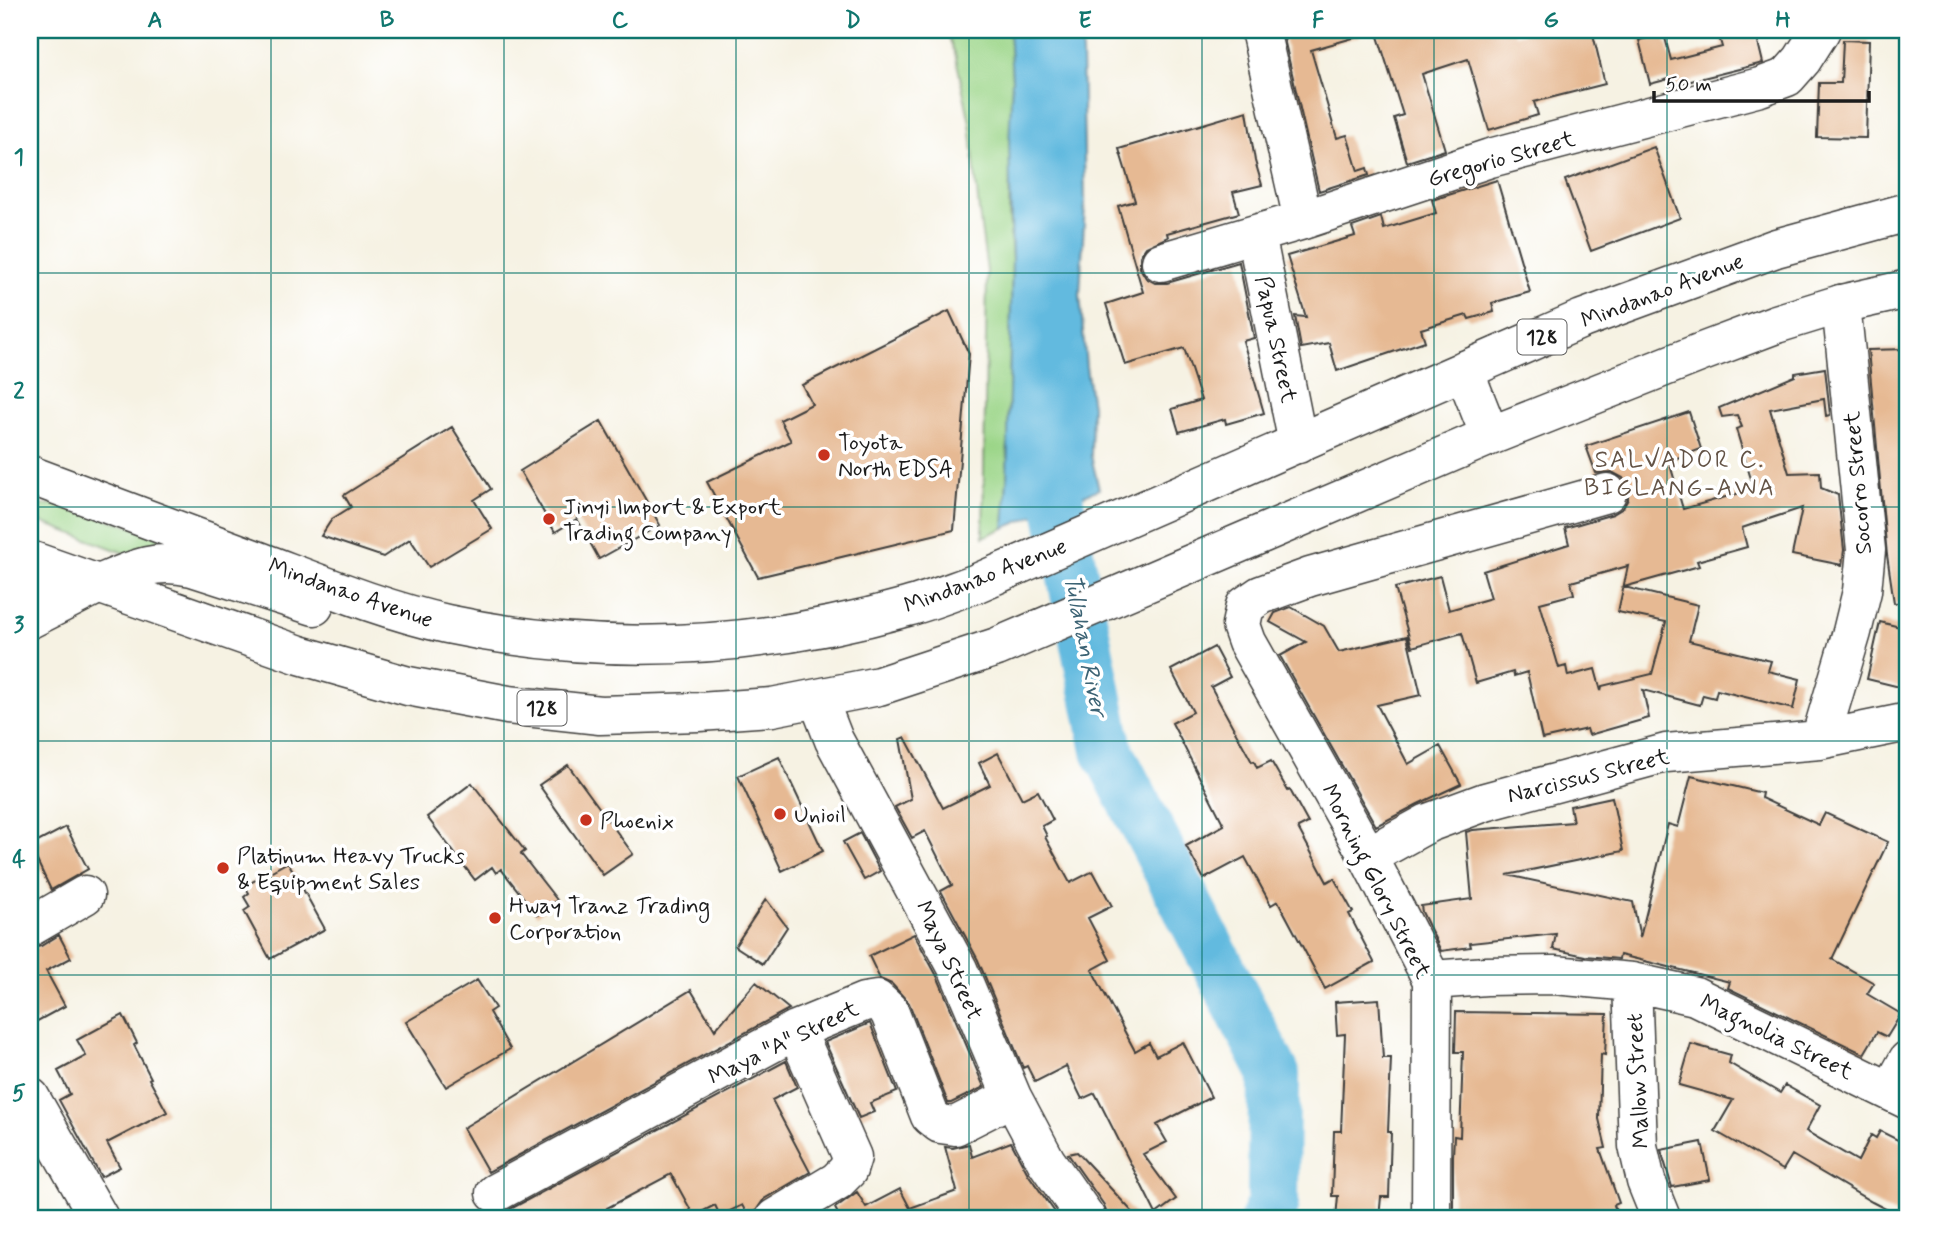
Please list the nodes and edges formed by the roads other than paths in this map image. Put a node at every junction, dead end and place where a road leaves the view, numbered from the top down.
1 (1260, 30) edge
2 (1821, 30) edge
3 (1908, 212) edge
4 (1303, 220) junction
5 (1256, 234) junction
6 (1161, 262) dead end
7 (1908, 289) edge
8 (1841, 304) junction
9 (1464, 370) junction
10 (1490, 436) junction
11 (1298, 444) junction
12 (30, 475) edge
13 (1607, 493) dead end
14 (30, 560) edge
15 (97, 585) junction
16 (30, 592) edge
17 (371, 603) junction
18 (30, 619) edge
19 (818, 699) junction
20 (1908, 722) edge
21 (1820, 740) junction
22 (1368, 856) junction
23 (85, 895) dead end
24 (30, 927) edge
25 (1432, 980) junction
26 (1632, 982) junction
27 (796, 1030) junction
28 (1903, 1084) edge
29 (30, 1097) edge
30 (1012, 1097) junction
31 (495, 1192) dead end
32 (99, 1218) edge
33 (775, 1218) edge
34 (1086, 1218) edge
35 (1431, 1218) edge
36 (1661, 1218) edge

1 - 4 main road
2 - 4 main road, Gregorio Street
3 - 9 main road, Mindanao Avenue / 128
4 - 5 main road, Gregorio Street
5 - 6 main road, Gregorio Street
5 - 11 main road, Papua Street
7 - 8 main road, 128
8 - 10 main road, 128
8 - 21 main road, Socorro Street
9 - 10 main road
9 - 11 main road, Mindanao Avenue / 128
10 - 19 main road, 128
11 - 17 main road, Mindanao Avenue / 128
12 - 17 main road, Mindanao Avenue / 128
13 - 22 main road, Morning Glory Street
14 - 15 main road, 128
15 - 16 main road
15 - 17 main road
15 - 18 main road
15 - 19 main road, 128
19 - 30 main road, Maya Street
20 - 21 main road, Narcissus Street
21 - 22 main road, Narcissus Street
22 - 25 main road, Morning Glory Street
23 - 24 main road
25 - 26 main road, Magnolia Street
25 - 35 main road, Morning Glory Street
26 - 28 main road, Magnolia Street
26 - 36 main road, Mallow Street
27 - 30 main road, Maya "A" Street
27 - 31 main road, Maya "A" Street
27 - 33 main road
29 - 32 main road
30 - 34 main road, Maya Street

